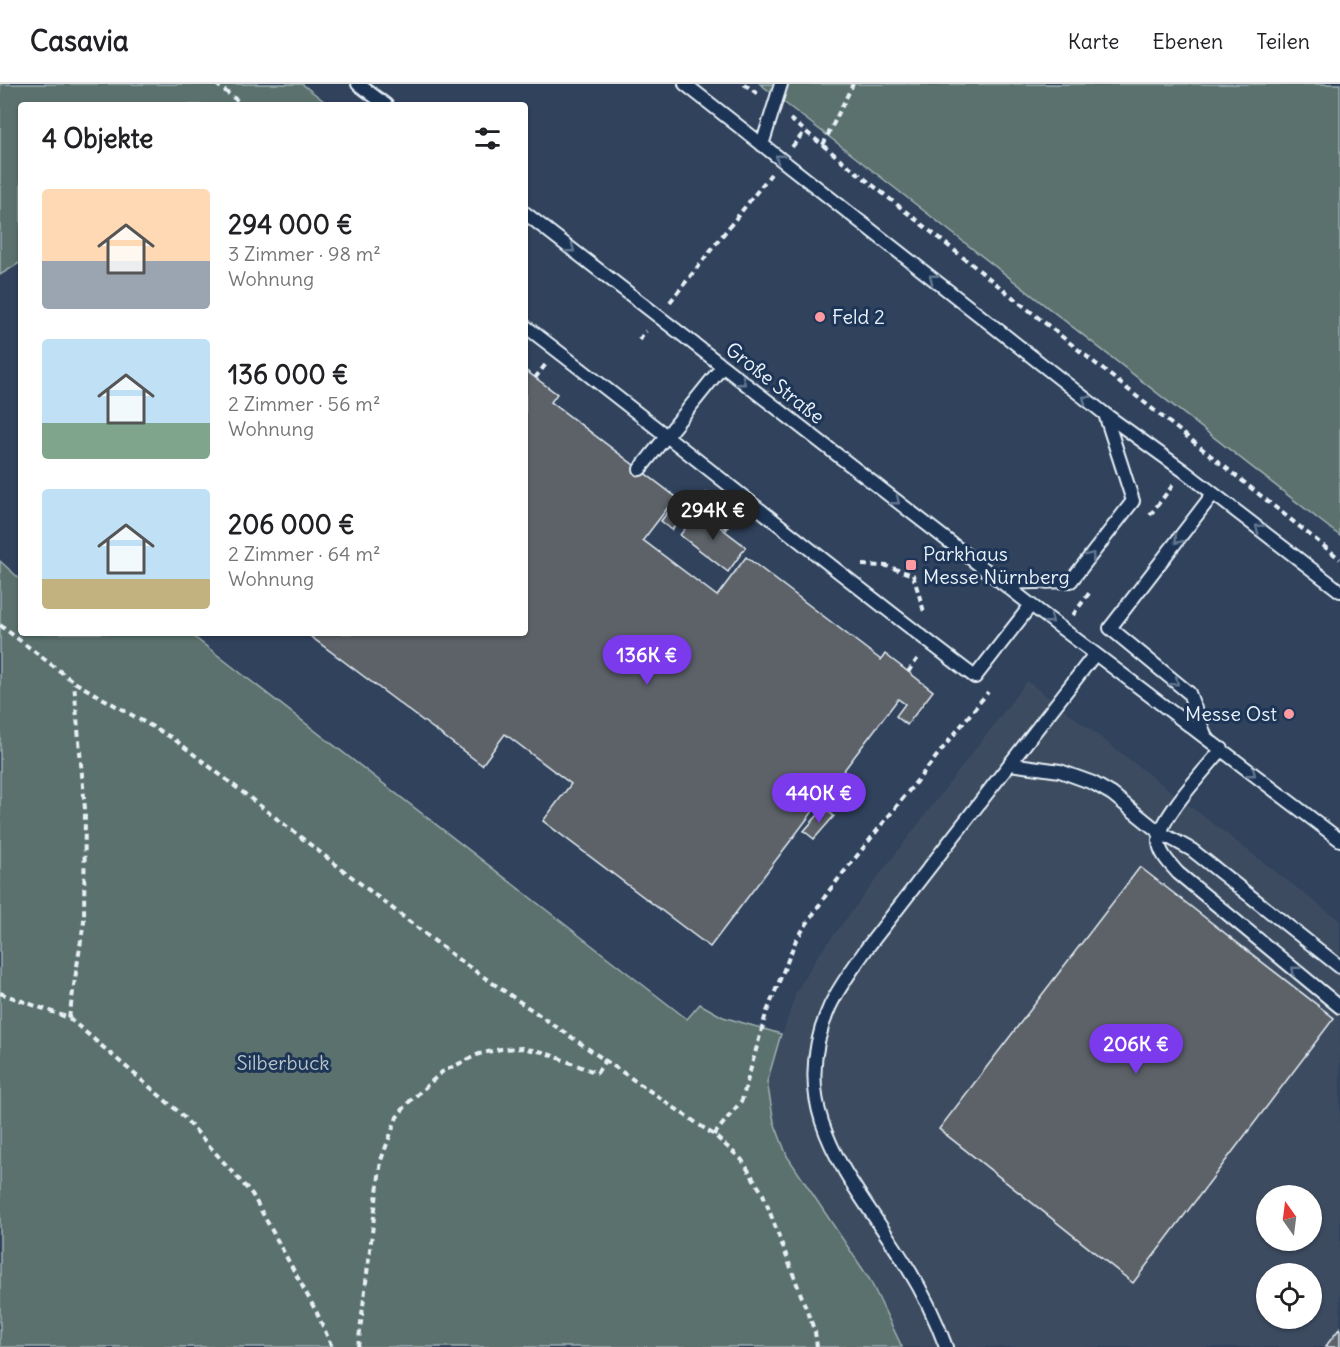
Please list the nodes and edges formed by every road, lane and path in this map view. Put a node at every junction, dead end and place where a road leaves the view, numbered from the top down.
1 (216, 84) edge
2 (358, 84) edge
3 (685, 84) edge
4 (744, 84) edge
5 (781, 84) edge
6 (853, 84) edge
7 (239, 102) edge
8 (382, 102) edge
9 (774, 107) junction
10 (805, 131) junction
11 (762, 145) junction
12 (823, 145) junction
13 (782, 160) junction
14 (528, 215) edge
15 (658, 317) junction
16 (528, 328) edge
17 (639, 340) dead end
18 (723, 367) junction
19 (1105, 414) junction
20 (667, 435) junction
21 (640, 469) dead end
22 (721, 478) junction
23 (1214, 494) junction
24 (699, 505) junction
25 (686, 521) dead end
26 (730, 531) dead end
27 (1340, 559) edge
28 (825, 563) junction
29 (1002, 583) junction
30 (1340, 591) edge
31 (1031, 605) junction
32 (0, 625) edge
33 (929, 643) junction
34 (1095, 654) junction
35 (74, 682) junction
36 (992, 687) dead end
37 (1206, 737) junction
38 (1222, 749) junction
39 (1010, 764) junction
40 (1159, 832) junction
41 (1340, 840) edge
42 (1340, 967) edge
43 (0, 993) edge
44 (1340, 1007) edge
45 (69, 1018) junction
46 (606, 1059) junction
47 (714, 1135) junction
48 (332, 1347) edge
49 (358, 1347) edge
50 (817, 1347) edge
51 (946, 1347) edge

1 - 7 path
2 - 8 lane
3 - 11 lane
4 - 9 path
5 - 9 lane
6 - 12 path
9 - 10 path
9 - 11 lane
10 - 12 path
10 - 13 path
13 -> 11 lane
12 - 27 path
13 - 15 path
19 -> 13 lane
14 -> 15 lane, Große Straße
15 - 17 path
15 - 18 lane, Große Straße
16 - 20 lane
18 - 20 lane
18 -> 29 lane, Große Straße
19 - 23 lane
29 -> 19 lane
20 - 21 lane
20 - 22 lane
22 - 24 path
22 - 28 lane
30 -> 23 lane
23 -> 37 lane
24 - 25 path
24 - 26 path
28 - 33 lane
28 - 33 path
29 - 31 lane, Große Straße
31 - 33 lane
31 -> 34 lane, Große Straße
32 - 35 path
34 - 37 lane, Große Straße
34 - 39 lane
35 - 45 path
35 - 46 path
36 - 47 path
37 - 38 lane, Große Straße
38 - 40 lane
38 -> 41 lane, Große Straße
39 - 40 lane
39 - 51 lane
40 - 42 lane
44 -> 40 lane
43 - 45 path
45 - 48 path
46 - 47 path
46 - 49 path
47 - 50 path

